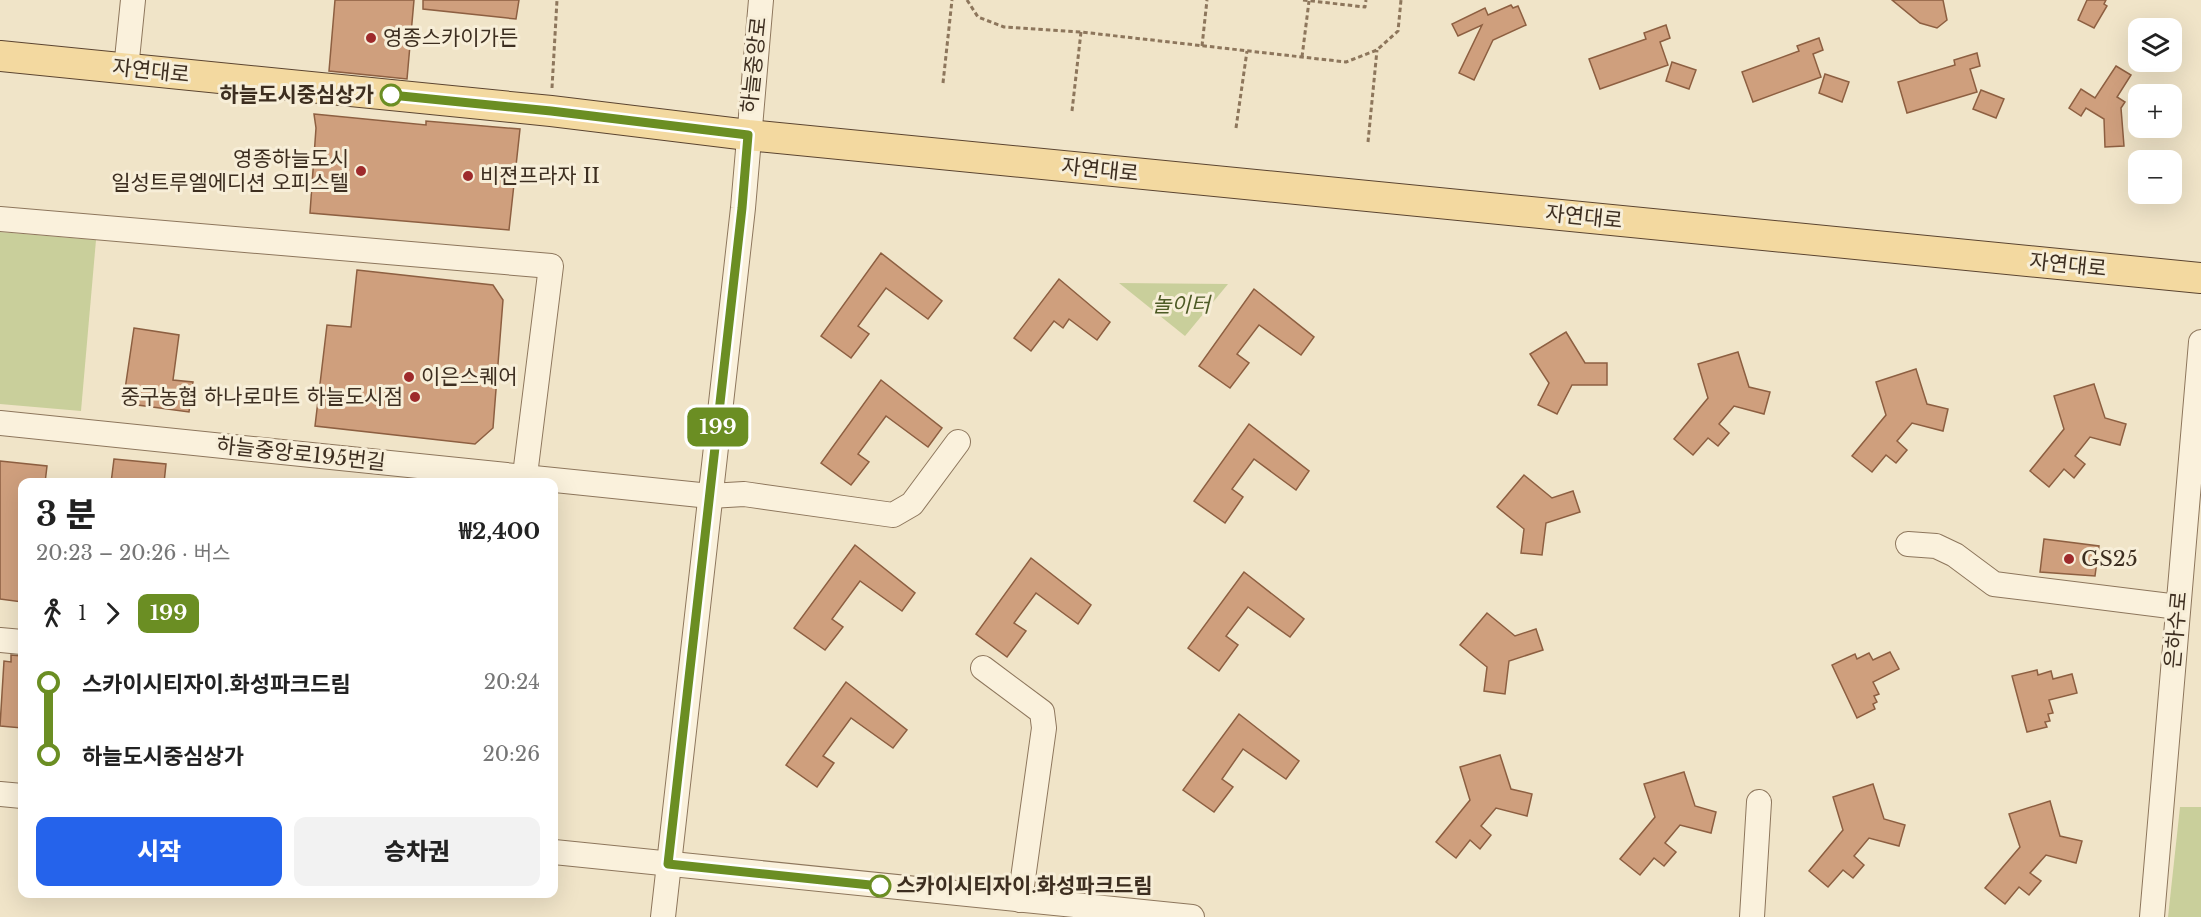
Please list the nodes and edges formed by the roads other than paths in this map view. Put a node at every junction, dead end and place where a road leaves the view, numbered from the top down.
1 (133, 0) edge
2 (760, 0) edge
3 (0, 56) edge
4 (126, 69) junction
5 (748, 135) junction
6 (0, 219) edge
7 (2201, 278) edge
8 (2201, 342) edge
9 (0, 423) edge
10 (958, 442) dead end
11 (507, 478) edge
12 (525, 478) edge
13 (558, 483) edge
14 (710, 496) junction
15 (1908, 544) dead end
16 (2178, 607) junction
17 (0, 640) edge
18 (18, 642) edge
19 (983, 668) dead end
20 (0, 794) edge
21 (18, 796) edge
22 (1760, 802) dead end
23 (558, 852) edge
24 (668, 864) junction
25 (1020, 900) junction
26 (663, 917) edge
27 (1192, 917) edge
28 (1752, 917) edge
29 (2152, 917) edge

1 - 4 street
2 - 5 street, 하늘중앙로
3 - 4 main road, 자연대로
4 - 5 main road, 자연대로
5 - 7 main road, 자연대로
5 - 14 street, 하늘중앙로
6 - 12 street
8 - 16 street, 은하수로
9 - 11 street, 하늘중앙로195번길
10 - 14 street, 하늘중앙로195번길
13 - 14 street, 하늘중앙로195번길
14 - 24 street, 하늘중앙로
15 - 16 street
16 - 29 street, 은하수로
17 - 18 street
19 - 25 street
20 - 21 street
22 - 28 street
23 - 24 street
24 - 25 street
24 - 26 street, 하늘중앙로
25 - 27 street

